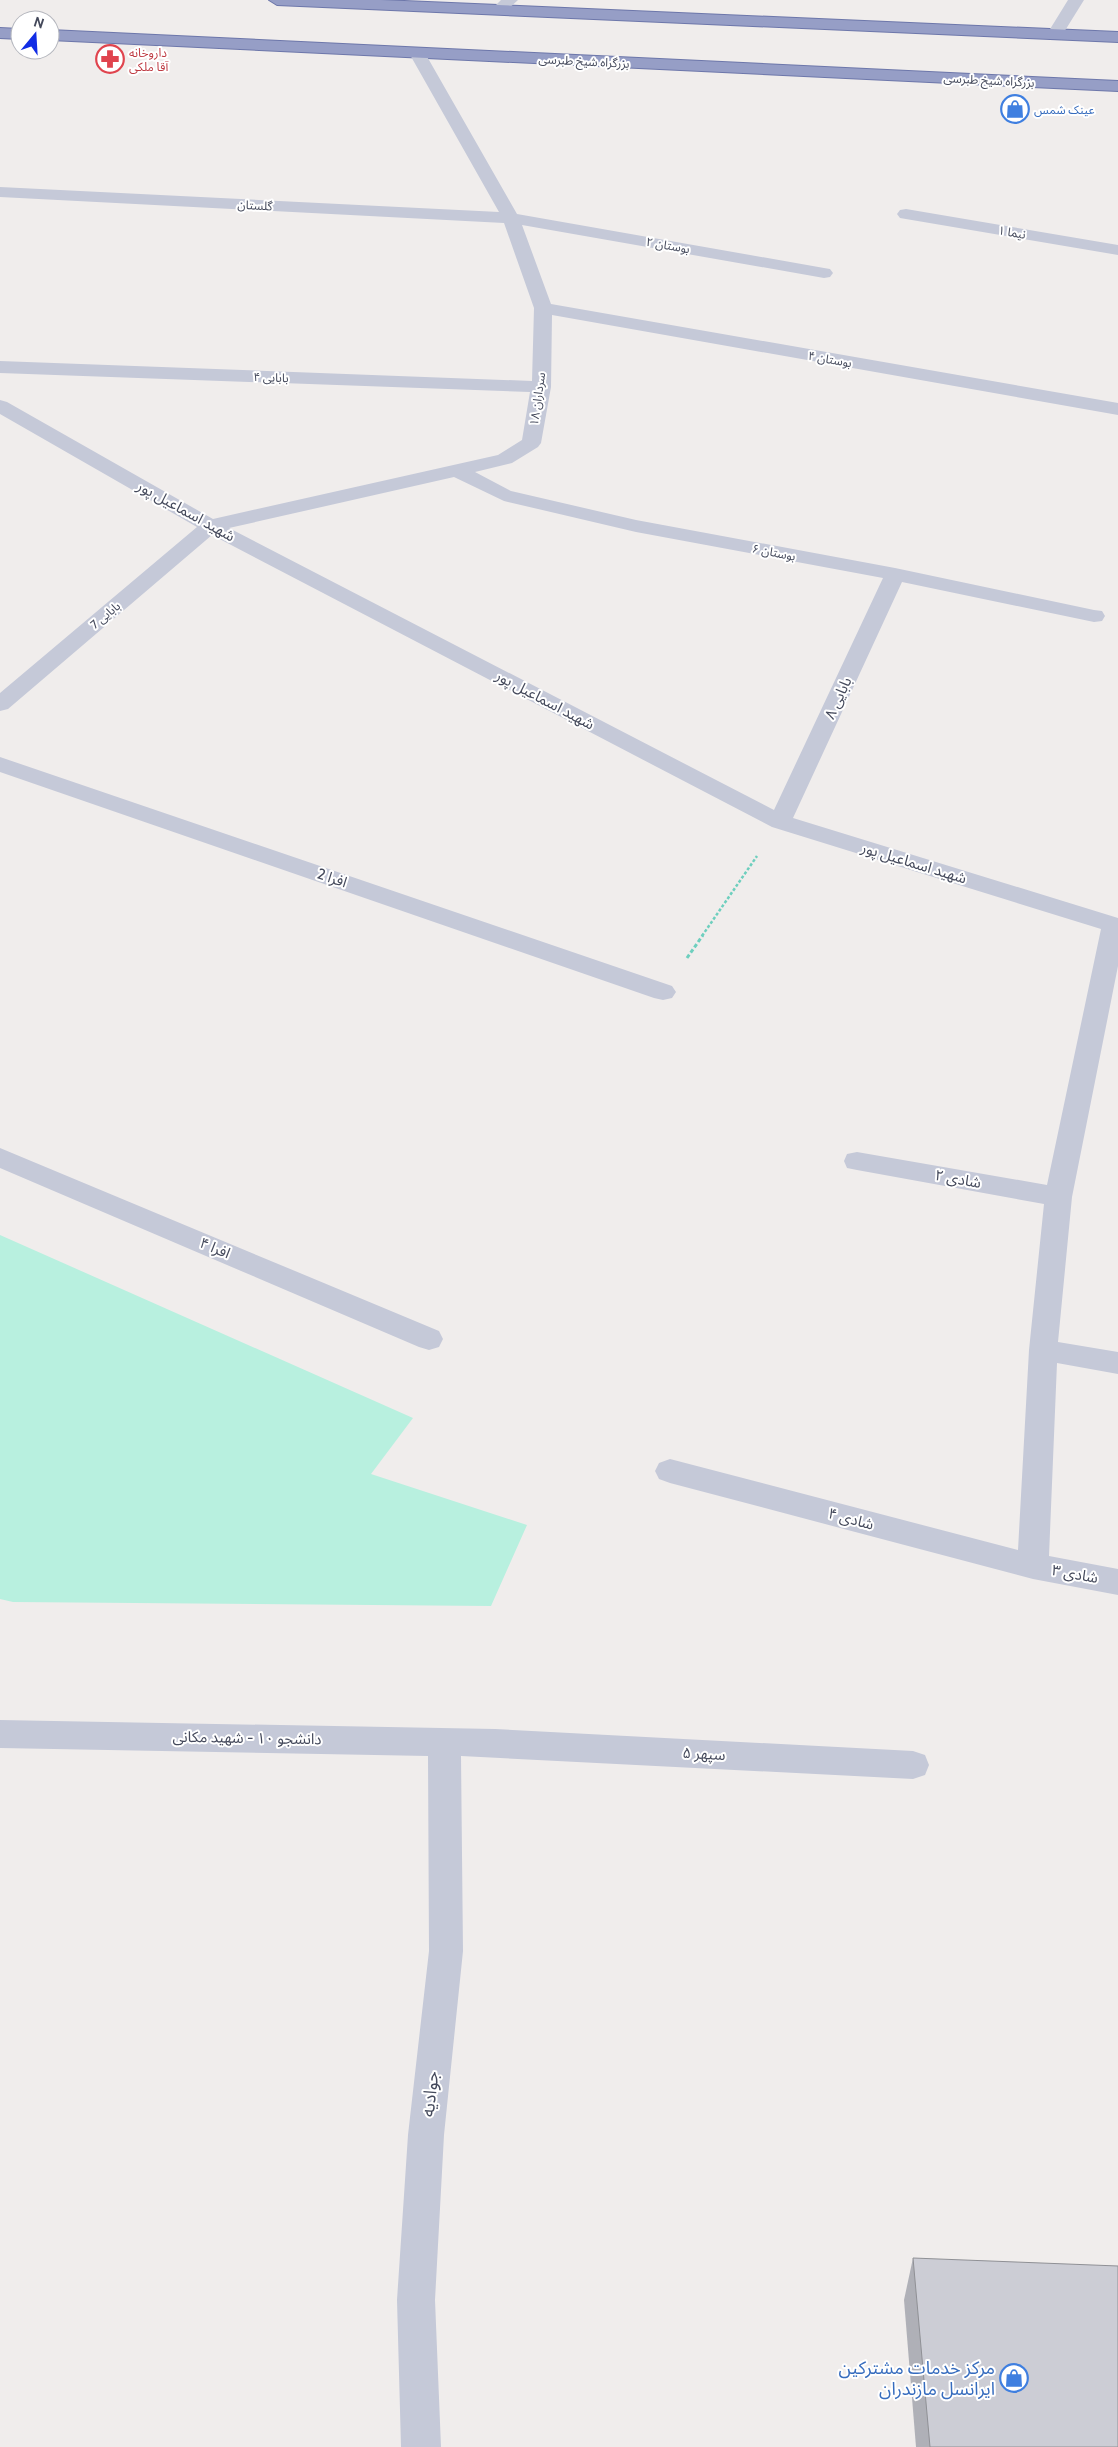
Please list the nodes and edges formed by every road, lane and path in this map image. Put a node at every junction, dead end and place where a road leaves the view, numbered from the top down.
1 (277, 0) edge
2 (1076, 0) edge
3 (504, 5) edge
4 (1055, 34) junction
5 (60, 35) edge
6 (1118, 37) edge
7 (417, 53) junction
8 (1118, 86) edge
9 (0, 192) edge
10 (906, 214) dead end
11 (511, 218) junction
12 (1118, 250) edge
13 (824, 273) dead end
14 (543, 308) junction
15 (0, 367) edge
16 (541, 388) junction
17 (1118, 409) edge
18 (4, 415) edge
19 (459, 471) junction
20 (210, 526) junction
21 (895, 574) junction
22 (1094, 616) dead end
23 (0, 704) edge
24 (0, 764) edge
25 (780, 822) junction
26 (1116, 926) edge
27 (663, 992) joint
28 (0, 1157) edge
29 (857, 1162) dead end
30 (1058, 1197) junction
31 (429, 1339) dead end
32 (1043, 1350) junction
33 (1118, 1363) edge
34 (670, 1471) dead end
35 (1033, 1566) junction
36 (1118, 1582) edge
37 (0, 1734) edge
38 (444, 1742) junction
39 (495, 1742) joint
40 (913, 1765) dead end
41 (421, 2447) edge

1 - 3 highway
2 - 4 street
3 - 4 highway
4 - 6 highway
5 - 7 highway, بزرگراه شیخ طبرسی
7 - 8 highway, بزرگراه شیخ طبرسی
7 - 11 street, سرداران ۱۸
9 - 11 street, گلستان
10 - 12 street, نیما ۱
11 - 13 street, بوستان ۲
11 - 14 street, سرداران ۱۸
14 - 16 street, سرداران ۱۸
14 - 17 street, بوستان ۴
15 - 16 street, بابایی ۴
16 - 19 street, سرداران ۱۸
18 - 20 street, شهید اسماعیل پور
19 - 20 street, سرداران ۱۸
19 - 21 street, بوستان ۶
20 - 23 street, بابایی 7
20 - 25 street, شهید اسماعیل پور
21 - 22 street, بوستان ۶
21 - 25 street, بابایی ۸
24 - 27 street, افرا 2
25 - 26 street, شهید اسماعیل پور
25 - 27 path
26 - 30 street
28 - 31 street, افرا ۴
29 - 30 street, شادی ۲
30 - 32 street
32 - 33 street
32 - 35 street
34 - 35 street, شادی ۴
35 - 36 street, شادی ۳
37 - 38 street, دانشجو ۱۰ - شهید مکانی
38 - 39 street, دانشجو ۱۰ - شهید مکانی
38 - 41 street, جوادیه
39 - 40 street, سپهر ۵

